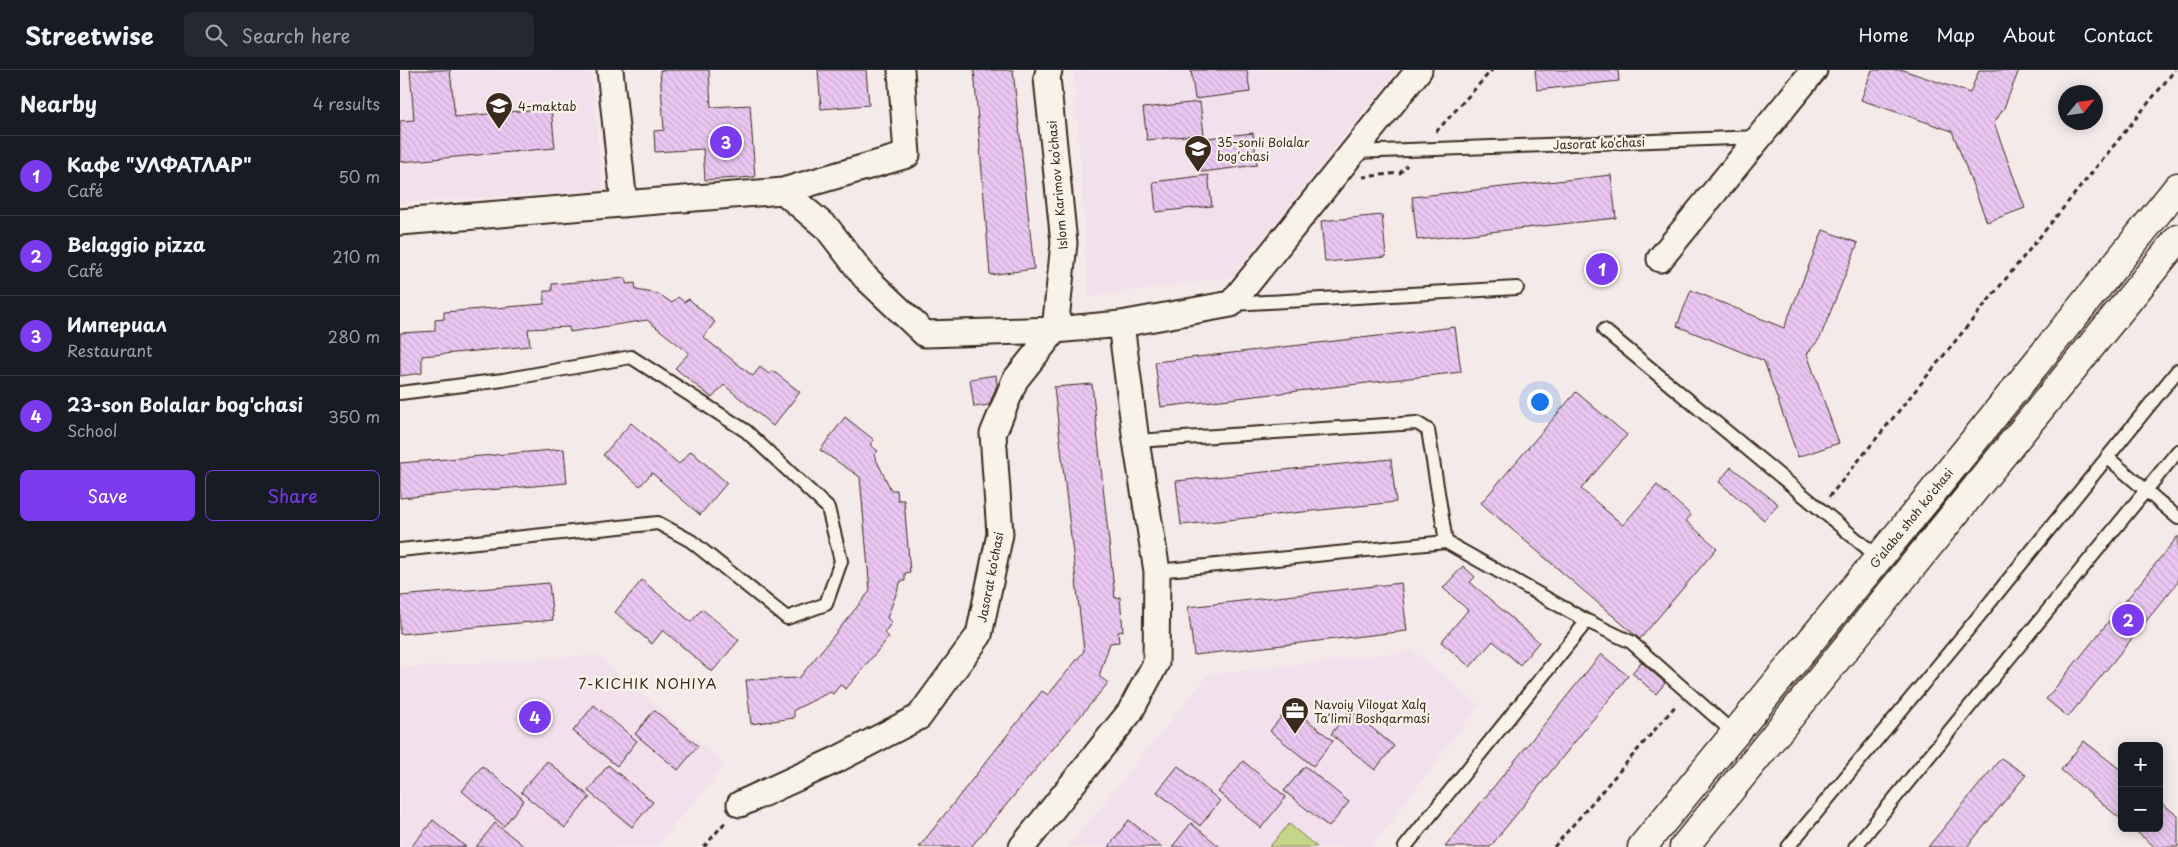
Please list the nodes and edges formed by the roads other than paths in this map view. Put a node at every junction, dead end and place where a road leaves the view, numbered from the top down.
1 (610, 70) edge
2 (901, 70) edge
3 (1049, 70) edge
4 (1419, 70) edge
5 (1814, 70) edge
6 (1760, 137) junction
7 (1352, 152) junction
8 (2178, 187) edge
9 (783, 191) junction
10 (624, 204) junction
11 (400, 222) edge
12 (2178, 239) edge
13 (1660, 258) dead end
14 (1517, 288) dead end
15 (1231, 304) junction
16 (1121, 324) junction
17 (1054, 330) junction
18 (1604, 330) dead end
19 (2178, 370) edge
20 (400, 393) edge
21 (1136, 441) junction
22 (2178, 451) edge
23 (2107, 457) junction
24 (2146, 491) junction
25 (2178, 518) edge
26 (1446, 542) junction
27 (400, 550) edge
28 (1879, 558) junction
29 (1157, 571) junction
30 (1587, 621) junction
31 (1735, 734) junction
32 (740, 804) road end
33 (1022, 847) edge
34 (1405, 847) edge
35 (1642, 847) edge
36 (1684, 847) edge
37 (1788, 847) edge
38 (1855, 847) edge

1 - 10 street
2 - 9 street
3 - 17 street, Islom Karimov ko‘chasi
4 - 7 street
5 - 6 street
6 - 7 lane, Jasorat ko‘chasi
6 - 13 street
7 - 15 street
8 - 28 main road, G'alaba shoh ko'chasi
9 - 10 street
9 - 17 street
10 - 11 street
12 - 36 main road
14 - 15 lane
15 - 16 street
16 - 17 street
16 - 21 street
17 - 32 street, Jasorat ko‘chasi
18 - 28 lane
19 - 23 lane
20 - 27 lane
21 - 26 lane
21 - 29 street
22 - 24 lane
23 - 24 lane
23 - 37 lane
24 - 25 lane
24 - 38 lane
26 - 29 lane
26 - 30 lane
28 - 31 main road, G'alaba shoh ko'chasi
29 - 33 street
30 - 31 lane
30 - 34 lane
31 - 35 main road, G'alaba shoh ko'chasi

